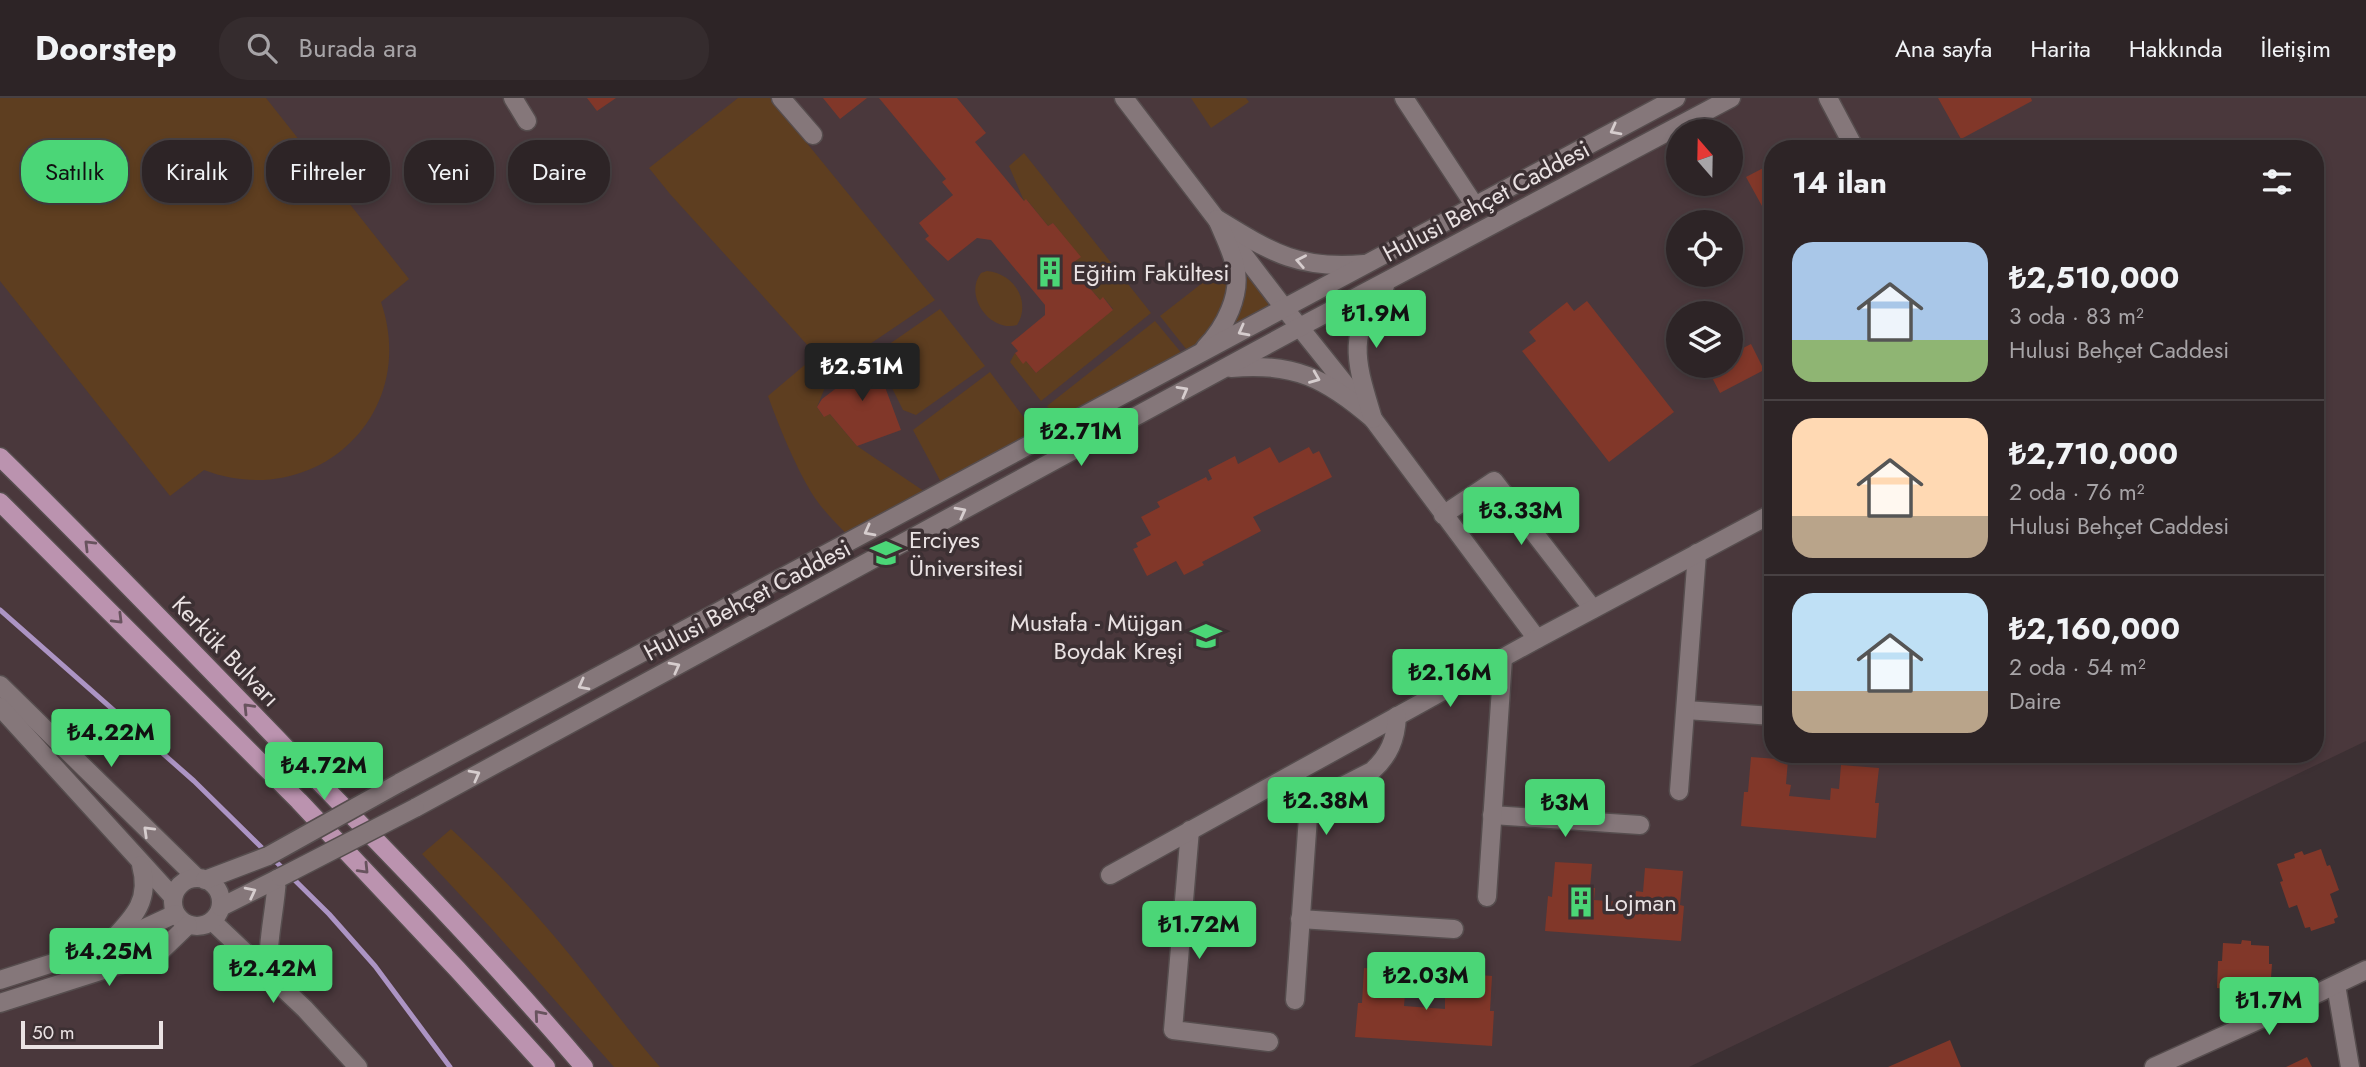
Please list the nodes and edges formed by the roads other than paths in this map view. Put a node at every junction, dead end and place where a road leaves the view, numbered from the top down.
1 (513, 98) edge
2 (781, 98) edge
3 (1124, 98) edge
4 (1404, 98) edge
5 (1675, 98) edge
6 (1731, 98) edge
7 (1828, 98) edge
8 (527, 121) dead end
9 (813, 135) dead end
10 (1850, 140) edge
11 (1475, 206) junction
12 (1217, 219) junction
13 (1368, 264) junction
14 (1391, 280) junction
15 (1284, 309) junction
16 (1300, 327) junction
17 (1198, 355) junction
18 (1224, 369) junction
19 (1373, 419) junction
20 (0, 457) edge
21 (0, 502) edge
22 (1443, 515) junction
23 (1764, 518) edge
24 (1697, 553) junction
25 (1593, 609) junction
26 (1537, 639) junction
27 (1503, 658) junction
28 (0, 685) edge
29 (0, 707) edge
30 (1686, 710) junction
31 (1764, 715) edge
32 (1397, 716) junction
33 (1679, 791) dead end
34 (1492, 815) junction
35 (1640, 825) dead end
36 (1190, 830) junction
37 (140, 862) junction
38 (1110, 875) dead end
39 (279, 878) junction
40 (201, 879) junction
41 (1487, 897) dead end
42 (175, 906) junction
43 (216, 914) junction
44 (1300, 919) junction
45 (1454, 929) dead end
46 (106, 946) junction
47 (2366, 970) edge
48 (268, 973) junction
49 (0, 980) edge
50 (2336, 985) junction
51 (1295, 1000) dead end
52 (0, 1003) edge
53 (1269, 1042) dead end
54 (358, 1067) edge
55 (546, 1067) edge
56 (584, 1067) edge
57 (2154, 1067) edge
58 (2350, 1067) edge

1 - 8 street
2 - 9 street
3 - 12 street
4 - 11 street
5 -> 11 street, Hulusi Behçet Caddesi
6 - 14 street, Hulusi Behçet Caddesi
7 - 10 street
11 - 13 street, Hulusi Behçet Caddesi
13 -> 12 street
12 - 15 street
12 - 17 street
13 - 15 street, Hulusi Behçet Caddesi
14 - 16 street, Hulusi Behçet Caddesi
14 - 19 street
15 - 16 street
15 -> 17 street, Hulusi Behçet Caddesi
16 - 18 street, Hulusi Behçet Caddesi
16 - 19 street
17 -> 40 street, Hulusi Behçet Caddesi, bridge
18 -> 19 street
39 -> 18 street, Hulusi Behçet Caddesi, bridge
19 - 22 street
56 -> 20 main road, Kerkük Bulvarı
21 -> 55 main road
22 - 25 street
22 - 26 street
23 - 24 street
24 - 25 street
24 - 30 street
25 - 26 street
26 - 27 street
27 - 32 street
27 - 34 street
40 -> 28 street
29 - 37 street
30 - 31 street
30 - 33 street
32 - 36 street
32 - 44 street
34 - 35 street
34 - 41 street
36 - 38 street
36 - 53 street
37 - 42 street
37 - 46 street
43 -> 39 street, Hulusi Behçet Caddesi
39 - 48 street
40 - 42 street
40 - 43 street
42 - 43 street
42 - 46 street
42 - 52 street
43 - 48 street
44 - 45 street
44 - 51 street
46 - 49 street
47 - 50 street
48 - 54 street
50 - 57 street
50 - 58 street

